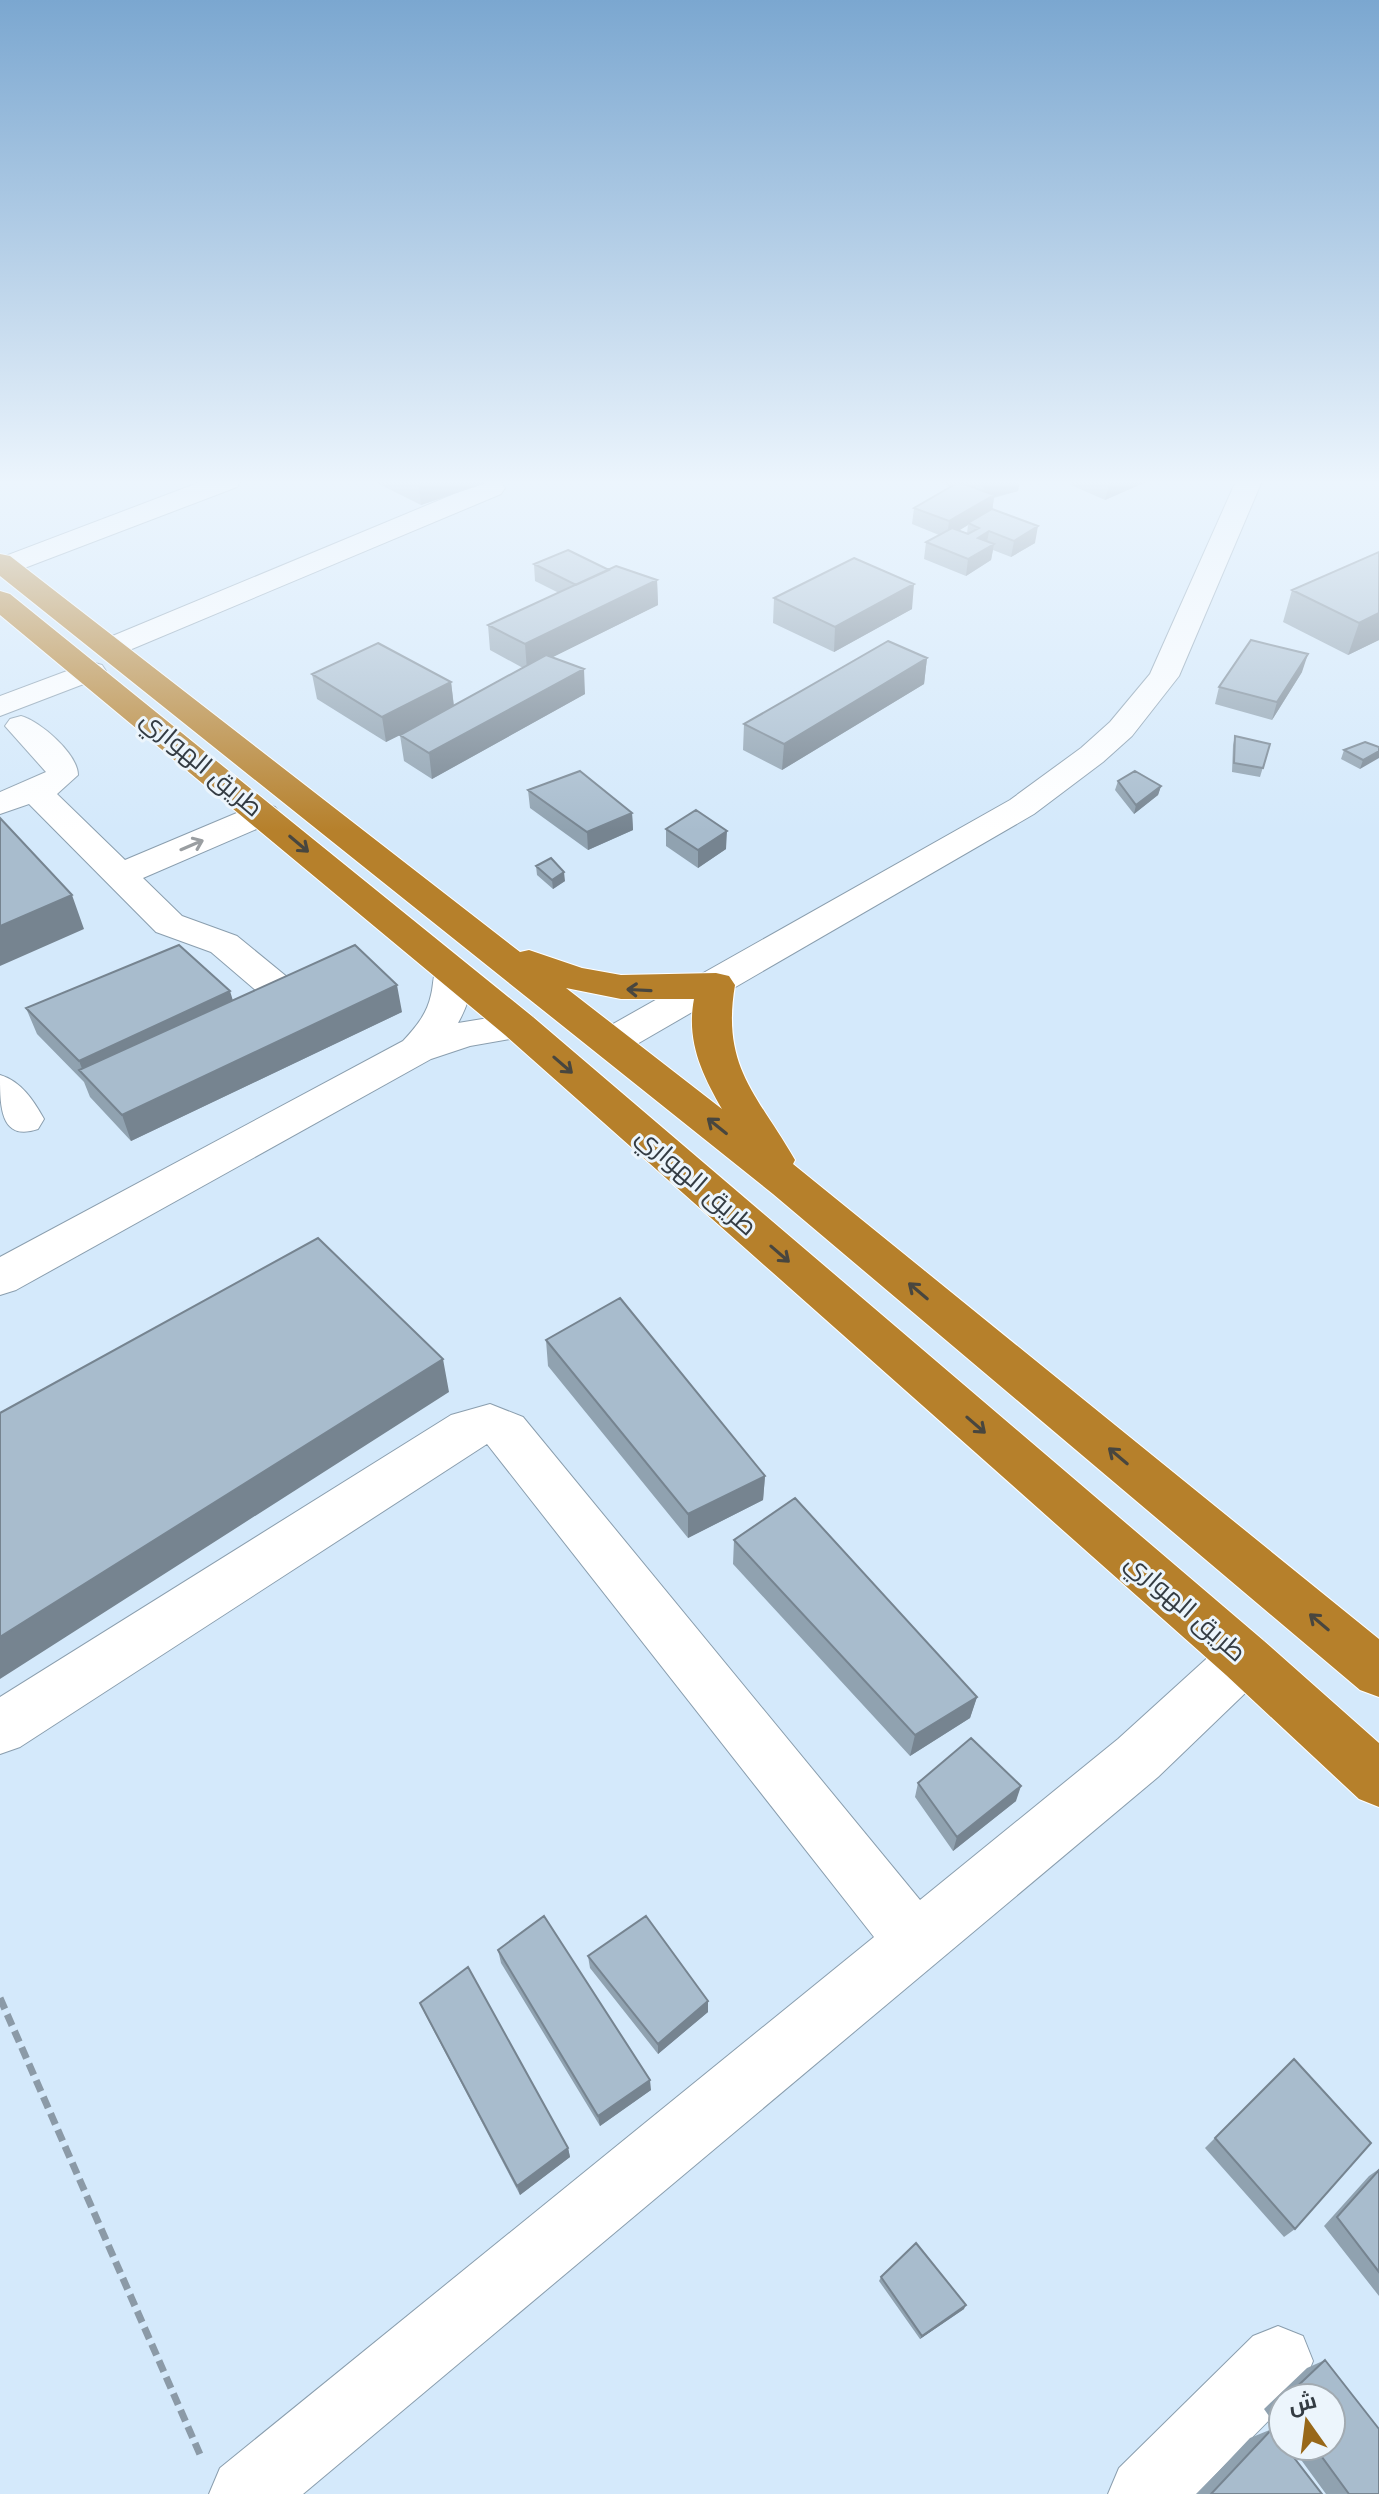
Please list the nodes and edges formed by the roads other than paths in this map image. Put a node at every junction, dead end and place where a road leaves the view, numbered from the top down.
1 (26, 597) edge
2 (243, 597) edge
3 (1200, 597) edge
4 (100, 660) junction
5 (11, 717) edge
6 (35, 791) junction
7 (0, 804) edge
8 (251, 804) junction
9 (108, 864) junction
10 (195, 934) junction
11 (486, 943) junction
12 (155, 955) edge
13 (452, 972) junction
14 (716, 985) junction
15 (279, 990) edge
16 (519, 1026) junction
17 (611, 1042) junction
18 (417, 1050) junction
19 (788, 1183) junction
20 (0, 1278) edge
21 (1245, 1658) junction
22 (1379, 1672) edge
23 (0, 1728) edge
24 (1379, 1780) edge
25 (915, 1941) junction
26 (1278, 2361) dead end
27 (225, 2479) edge
28 (1145, 2494) edge

1 - 4 highway, طريق الهواري
2 - 4 street
3 - 14 street
4 - 5 street
4 - 8 highway, طريق الهواري
4 - 11 highway, طريق الهواري
5 - 6 street
6 - 7 street
6 - 9 street
8 - 9 street
8 -> 13 highway, طريق الهواري
9 - 10 street
10 - 12 street
10 - 15 street
14 -> 11 highway
11 - 17 highway, طريق الهواري
13 - 16 highway, طريق الهواري
13 - 18 street
14 - 17 street
14 - 19 highway
16 - 18 street
16 -> 21 highway, طريق الهواري
19 -> 17 highway, طريق الهواري
18 - 20 street
22 -> 19 highway, طريق الهواري
21 - 24 highway, طريق الهواري
21 - 25 street
23 - 25 street
25 - 27 street
26 - 28 street

